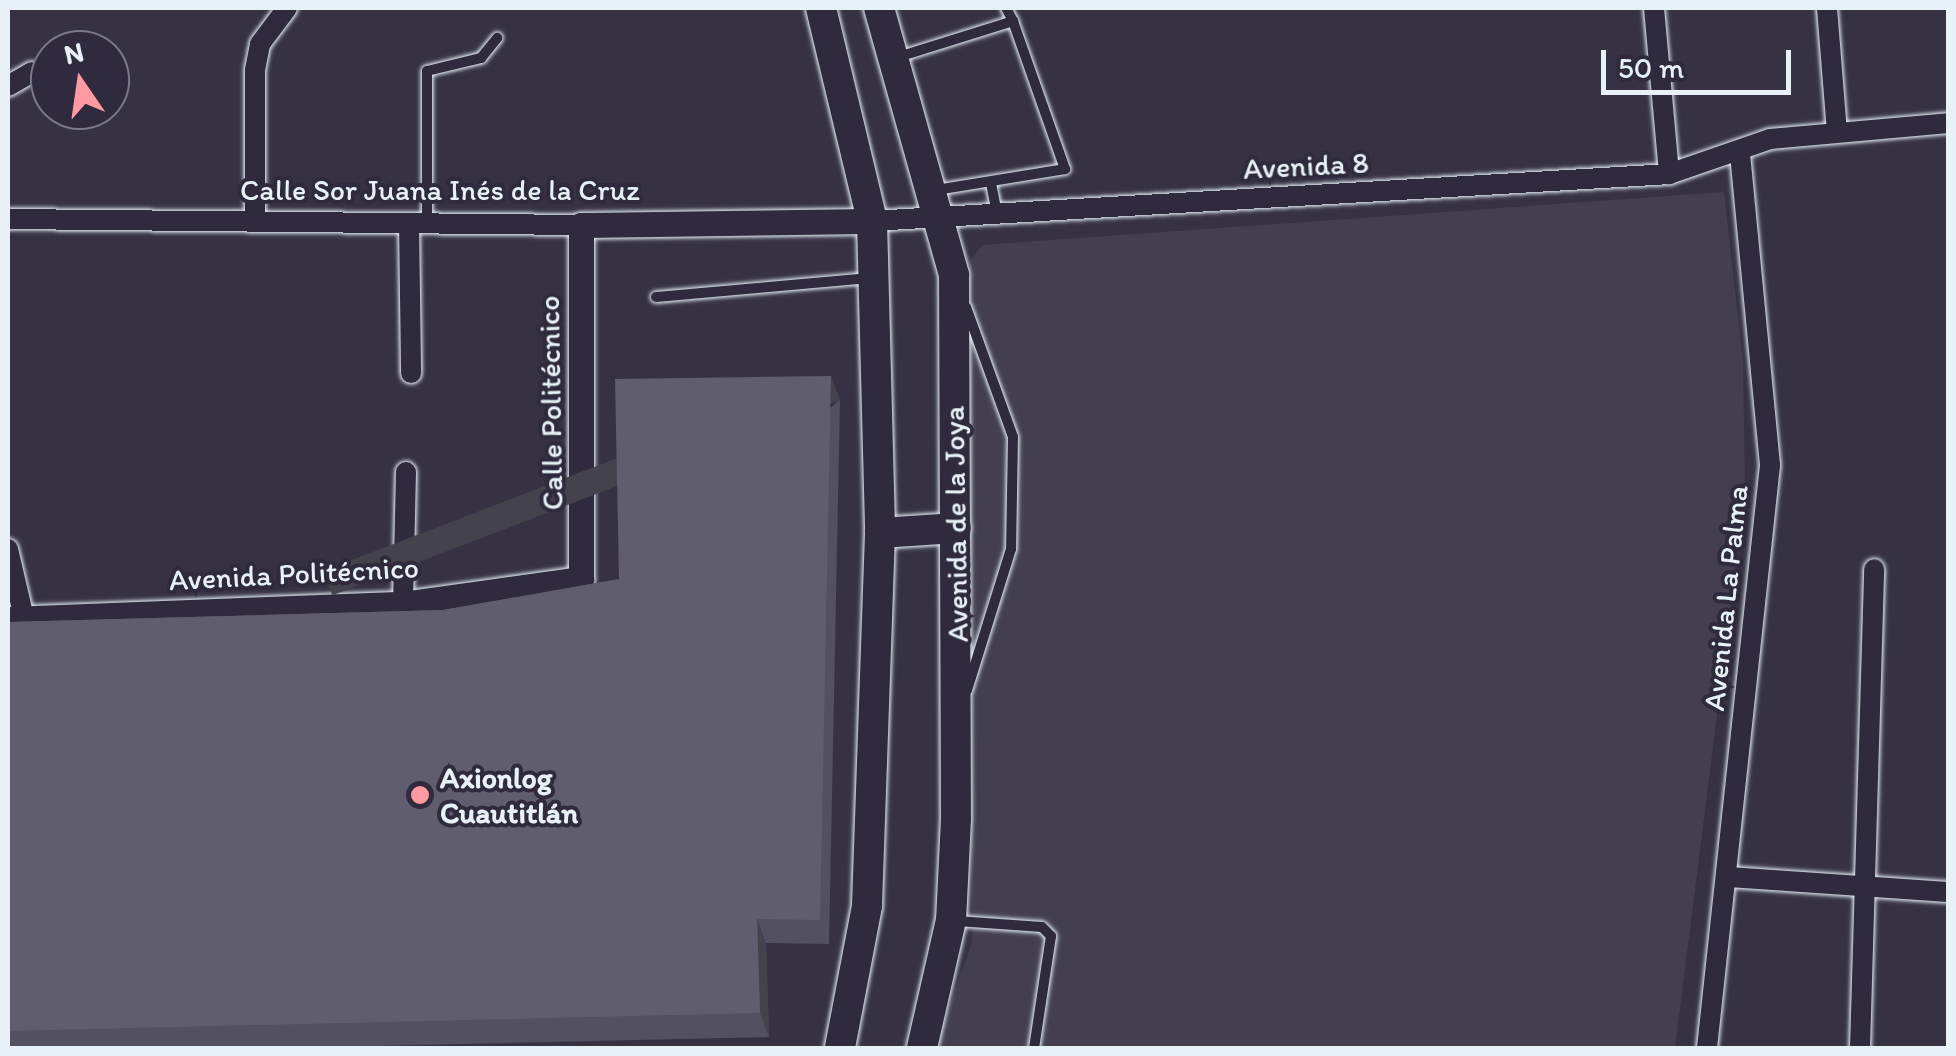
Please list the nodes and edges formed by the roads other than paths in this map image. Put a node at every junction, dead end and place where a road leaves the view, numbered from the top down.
1 (288, 8) edge
2 (821, 8) edge
3 (879, 8) edge
4 (1006, 8) edge
5 (1654, 8) edge
6 (1827, 8) edge
7 (1013, 21) junction
8 (498, 38) dead end
9 (894, 59) junction
10 (30, 73) edge
11 (8, 86) edge
12 (1948, 122) edge
13 (1838, 131) junction
14 (1740, 153) junction
15 (1669, 174) junction
16 (991, 183) junction
17 (937, 204) junction
18 (997, 214) junction
19 (8, 218) edge
20 (254, 221) junction
21 (872, 222) junction
22 (418, 223) junction
23 (581, 225) junction
24 (954, 275) junction
25 (874, 278) junction
26 (656, 296) dead end
27 (411, 374) dead end
28 (406, 472) dead end
29 (956, 528) junction
30 (880, 533) junction
31 (8, 549) edge
32 (1874, 569) dead end
33 (582, 579) joint
34 (404, 604) junction
35 (16, 619) edge
36 (958, 720) junction
37 (1728, 878) junction
38 (1865, 883) junction
39 (1948, 892) edge
40 (951, 920) junction
41 (840, 1048) edge
42 (922, 1048) edge
43 (1034, 1048) edge
44 (1707, 1048) edge
45 (1860, 1048) edge

1 - 20 street
2 - 21 main road
3 - 9 main road, Avenida de la Joya
4 - 7 lane
5 - 15 street
6 - 13 street
7 - 9 lane
7 - 16 lane
8 - 22 lane
9 - 17 main road, Avenida de la Joya
10 - 11 street
12 - 13 street
13 - 14 street
14 - 15 street, Avenida 8
14 - 37 street, Avenida La Palma
15 - 18 street, Avenida 8
16 - 17 lane
16 - 18 lane
17 - 18 street, Avenida 8
17 - 21 street, Avenida 8
17 - 24 main road, Avenida de la Joya
19 - 20 street, Calle Sor Juana Inés de la Cruz
20 - 22 street, Calle Sor Juana Inés de la Cruz
21 - 23 street, Calle Sor Juana Inés de la Cruz
21 - 25 main road
22 - 23 street, Calle Sor Juana Inés de la Cruz
22 - 27 street
23 - 33 street, Calle Politécnico
24 - 29 main road, Avenida de la Joya
24 - 36 lane
25 - 26 lane
25 - 30 main road
28 - 34 street
29 - 30 main road
29 - 36 main road, Avenida de la Joya
30 - 41 main road
31 - 35 street
32 - 38 street
33 - 34 street, Avenida Politécnico
34 - 35 street, Avenida Politécnico
36 - 40 main road, Avenida de la Joya
37 - 38 street
37 - 44 street, Avenida La Palma
38 - 39 street
38 - 45 street
40 - 42 main road, Avenida de la Joya
40 - 43 lane

